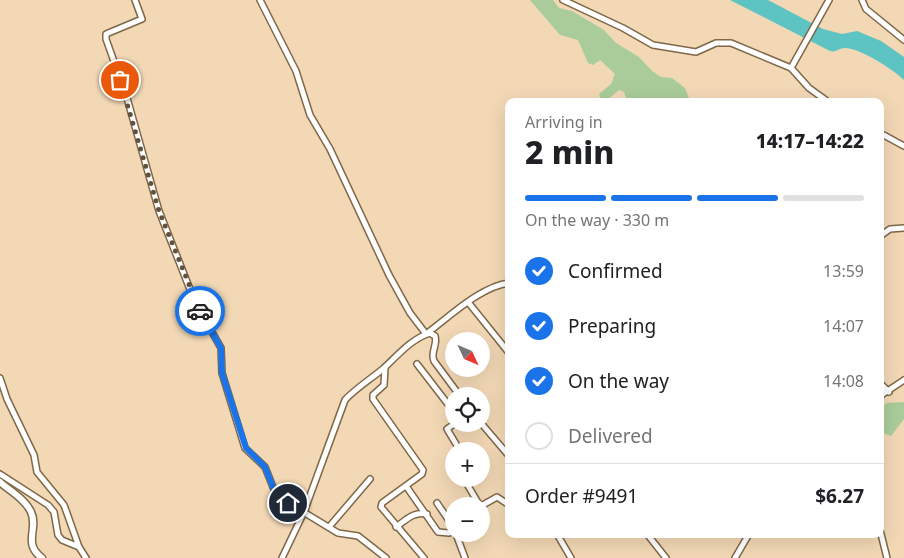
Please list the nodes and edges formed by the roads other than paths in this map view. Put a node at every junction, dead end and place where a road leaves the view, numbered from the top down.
1 (135, 0) edge
2 (260, 0) edge
3 (563, 0) edge
4 (862, 0) edge
5 (828, 1) edge
6 (574, 3) edge
7 (904, 40) edge
8 (791, 68) junction
9 (823, 98) edge
10 (884, 135) edge
11 (904, 146) edge
12 (904, 228) edge
13 (884, 233) edge
14 (505, 283) edge
15 (468, 302) junction
16 (426, 334) junction
17 (505, 348) edge
18 (417, 364) dead end
19 (385, 367) junction
20 (0, 378) edge
21 (904, 380) edge
22 (453, 387) edge
23 (884, 387) edge
24 (889, 392) junction
25 (884, 394) edge
26 (445, 400) edge
27 (489, 432) edge
28 (505, 451) edge
29 (0, 474) edge
30 (370, 479) dead end
31 (0, 482) edge
32 (406, 486) junction
33 (490, 501) edge
34 (505, 502) edge
35 (437, 503) dead end
36 (304, 512) junction
37 (427, 514) junction
38 (445, 515) edge
39 (329, 527) junction
40 (396, 527) junction
41 (445, 533) edge
42 (559, 538) edge
43 (650, 538) edge
44 (747, 538) edge
45 (882, 538) edge
46 (459, 542) edge
47 (79, 547) junction
48 (42, 558) edge
49 (86, 558) edge
50 (282, 558) edge
51 (386, 558) edge
52 (424, 558) edge
53 (465, 558) edge
54 (571, 558) edge
55 (666, 558) edge
56 (735, 558) edge
57 (887, 558) edge

1 - 36 street
2 - 16 street
3 - 6 street
4 - 7 street
5 - 8 street
6 - 8 street
8 - 9 street
10 - 11 street
12 - 13 street
14 - 15 street
15 - 16 street
15 - 17 street
16 - 19 street
16 - 22 street
18 - 26 street
19 - 32 street
19 - 36 street
20 - 47 street
21 - 24 street
23 - 24 street
24 - 25 street
27 - 28 street
29 - 47 street
30 - 39 street
31 - 48 main road
32 - 37 street
32 - 40 street
33 - 34 street
35 - 38 street
36 - 39 street
36 - 50 street
37 - 40 street
37 - 41 street
39 - 51 street
40 - 52 street
42 - 54 street
43 - 55 street
44 - 56 street
45 - 57 street
46 - 53 street
47 - 49 street

